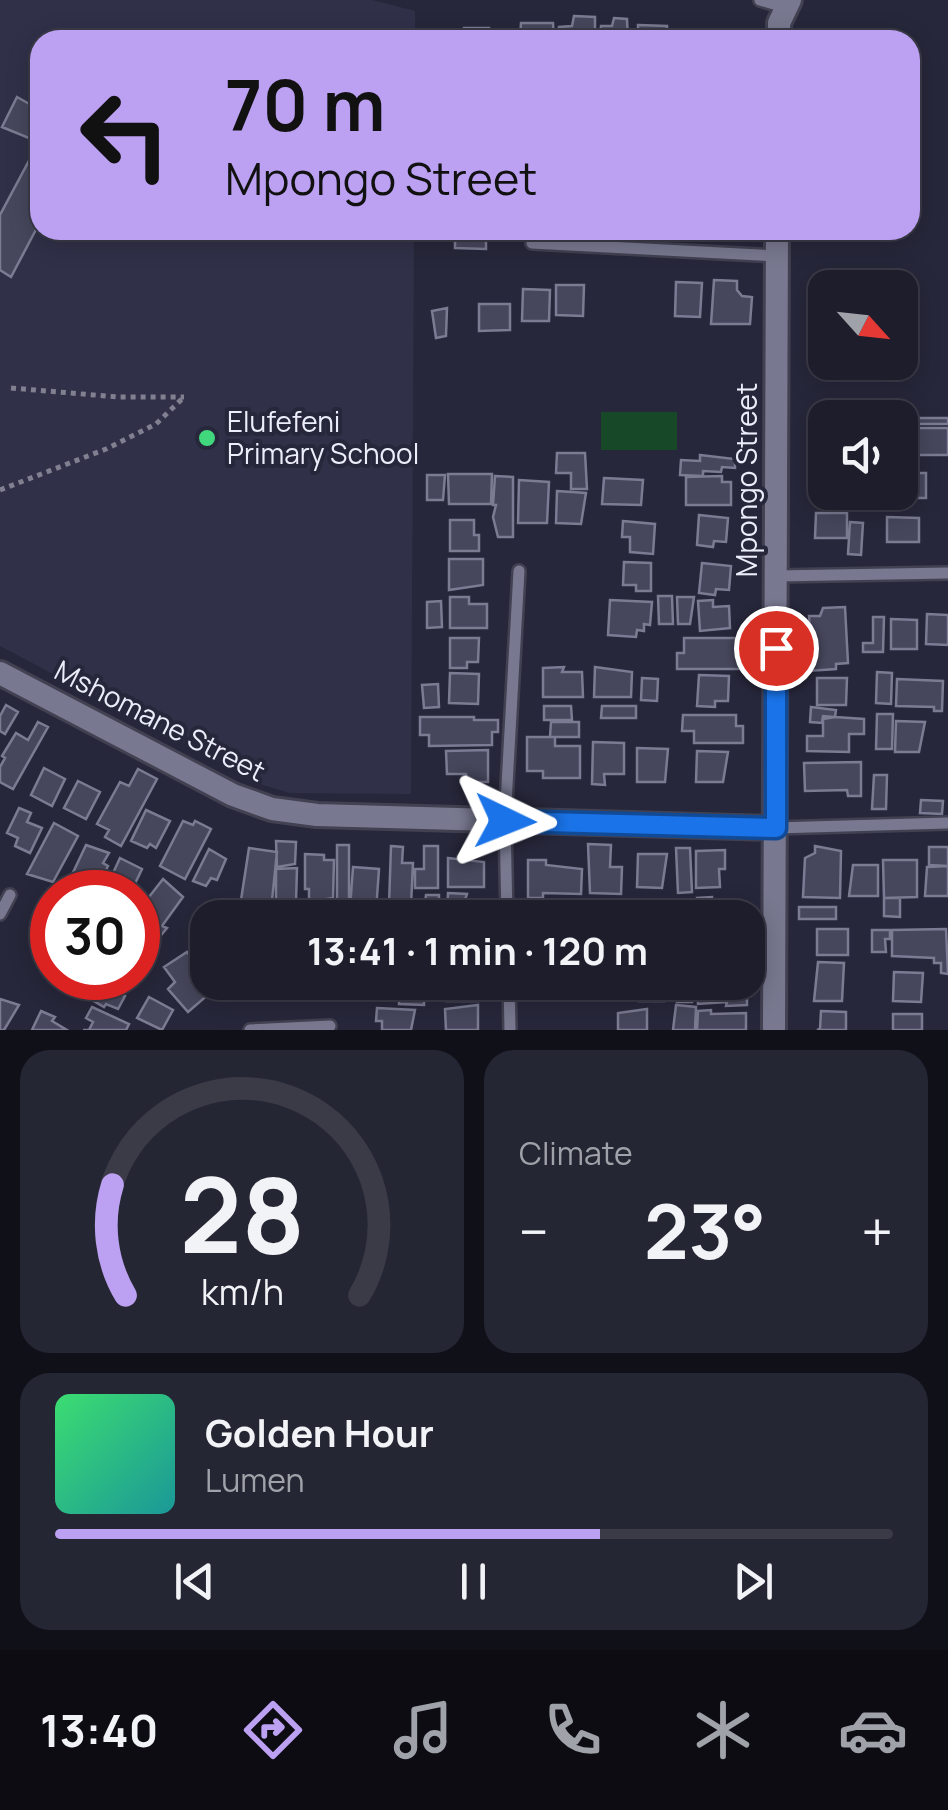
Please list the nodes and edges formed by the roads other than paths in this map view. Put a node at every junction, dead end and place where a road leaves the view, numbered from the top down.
1 (760, 0) edge
2 (787, 4) edge
3 (779, 30) edge
4 (777, 240) edge
5 (532, 243) dead end
6 (777, 256) junction
7 (519, 571) dead end
8 (948, 573) edge
9 (776, 576) junction
10 (0, 673) edge
11 (505, 821) junction
12 (948, 822) edge
13 (776, 828) junction
14 (10, 895) dead end
15 (507, 900) edge
16 (0, 914) edge
17 (509, 1000) edge
18 (330, 1026) dead end
19 (250, 1030) edge
20 (510, 1030) edge
21 (774, 1030) edge

1 - 2 lane
2 - 3 street
4 - 6 street, Mpongo Street
5 - 6 lane
6 - 9 street, Mpongo Street
7 - 11 lane
8 - 9 lane
9 - 13 street, Mpongo Street
10 - 11 street, Mshomane Street
11 - 13 street, Mshomane Street
11 - 15 lane
12 - 13 lane
13 - 21 street, Mpongo Street
14 - 16 lane
17 - 20 lane
18 - 19 lane

